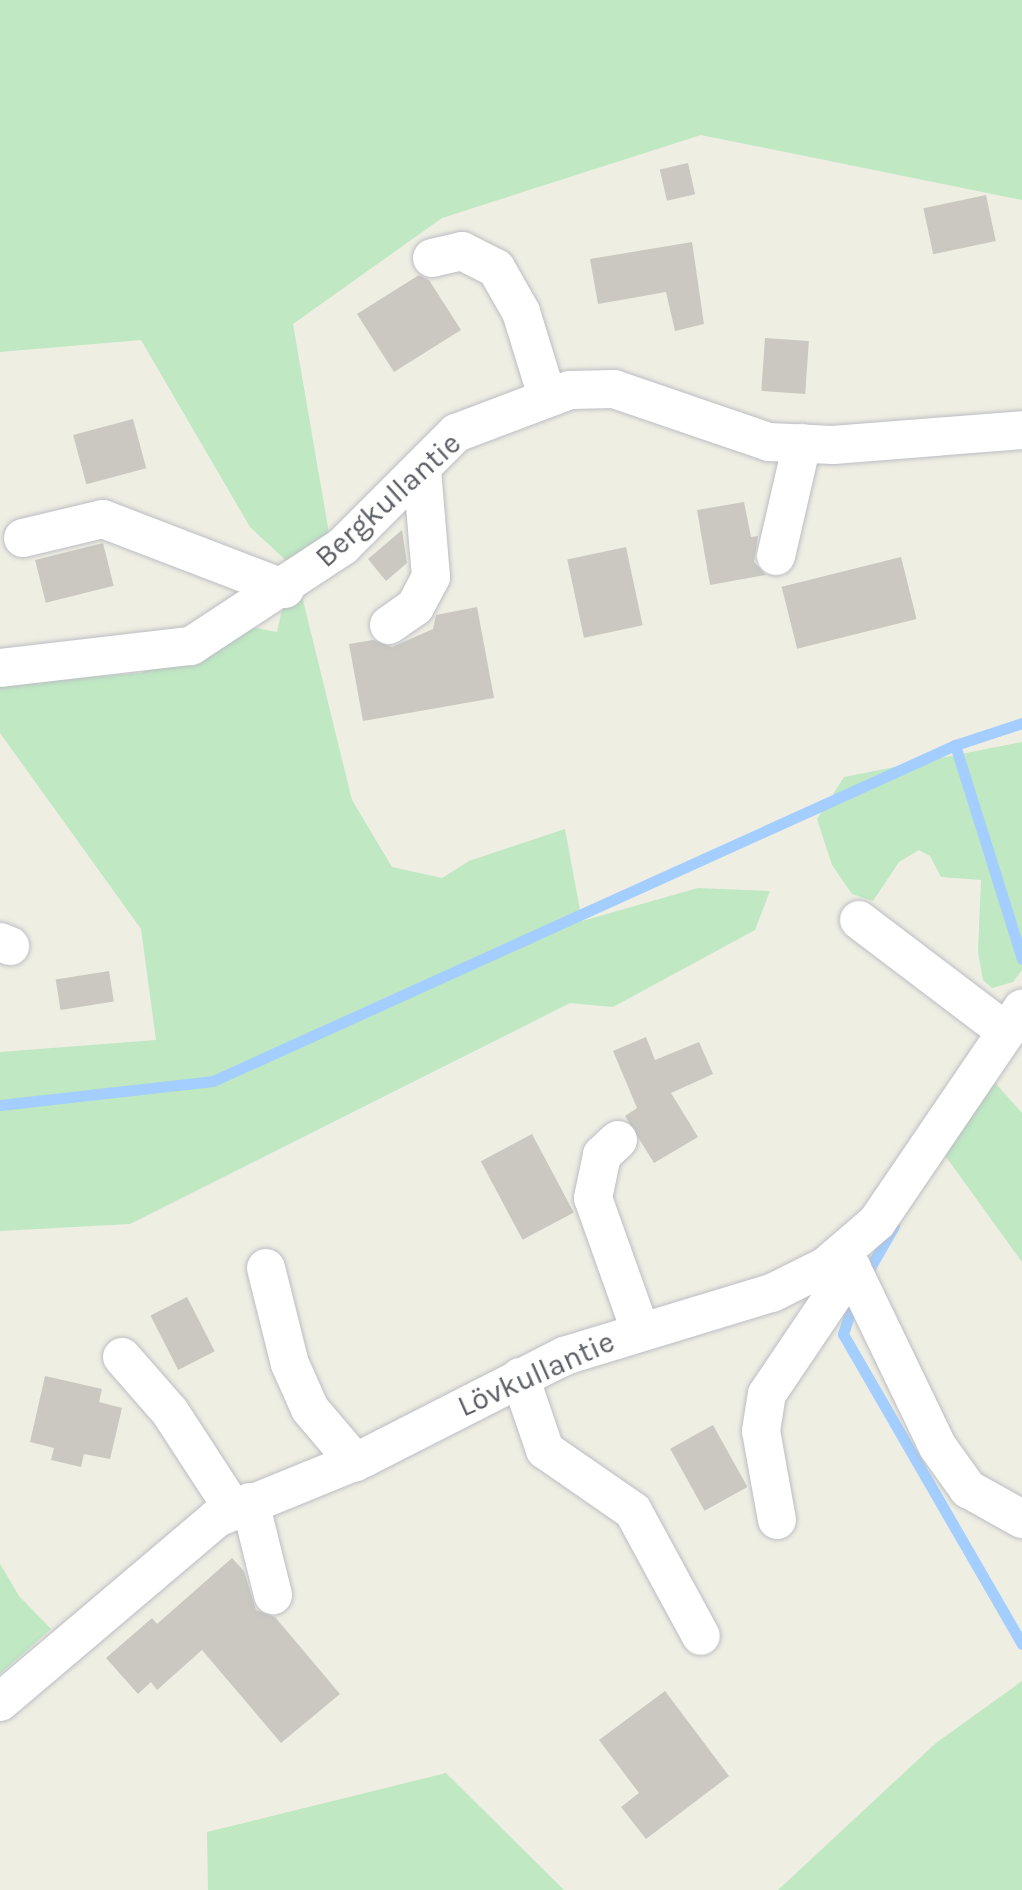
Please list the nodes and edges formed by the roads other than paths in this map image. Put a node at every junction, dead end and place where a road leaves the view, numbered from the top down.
1 (432, 258) dead end
2 (547, 396) junction
3 (1022, 430) edge
4 (802, 443) junction
5 (422, 468) junction
6 (23, 538) dead end
7 (776, 556) dead end
8 (285, 589) junction
9 (389, 625) dead end
10 (0, 668) edge
11 (859, 920) dead end
12 (1013, 1020) edge
13 (618, 1140) dead end
14 (848, 1260) junction
15 (266, 1268) dead end
16 (640, 1330) junction
17 (122, 1357) dead end
18 (520, 1376) junction
19 (355, 1462) junction
20 (242, 1506) junction
21 (1022, 1519) edge
22 (777, 1520) dead end
23 (272, 1595) dead end
24 (700, 1636) dead end
25 (0, 1702) edge

1 - 2 street
2 - 4 street, Bergkullantie
2 - 5 street, Bergkullantie
3 - 4 street, Bergkullantie
4 - 7 street
5 - 8 street, Bergkullantie
5 - 9 street
6 - 8 street
8 - 10 street, Bergkullantie
11 - 12 street
12 - 14 street, Lövkullantie
13 - 16 street
14 - 16 street, Lövkullantie
14 - 21 street
14 - 22 street
15 - 19 street
16 - 18 street, Lövkullantie
17 - 20 street
18 - 19 street, Lövkullantie
18 - 24 street
19 - 20 street, Lövkullantie
20 - 23 street
20 - 25 street, Lövkullantie

